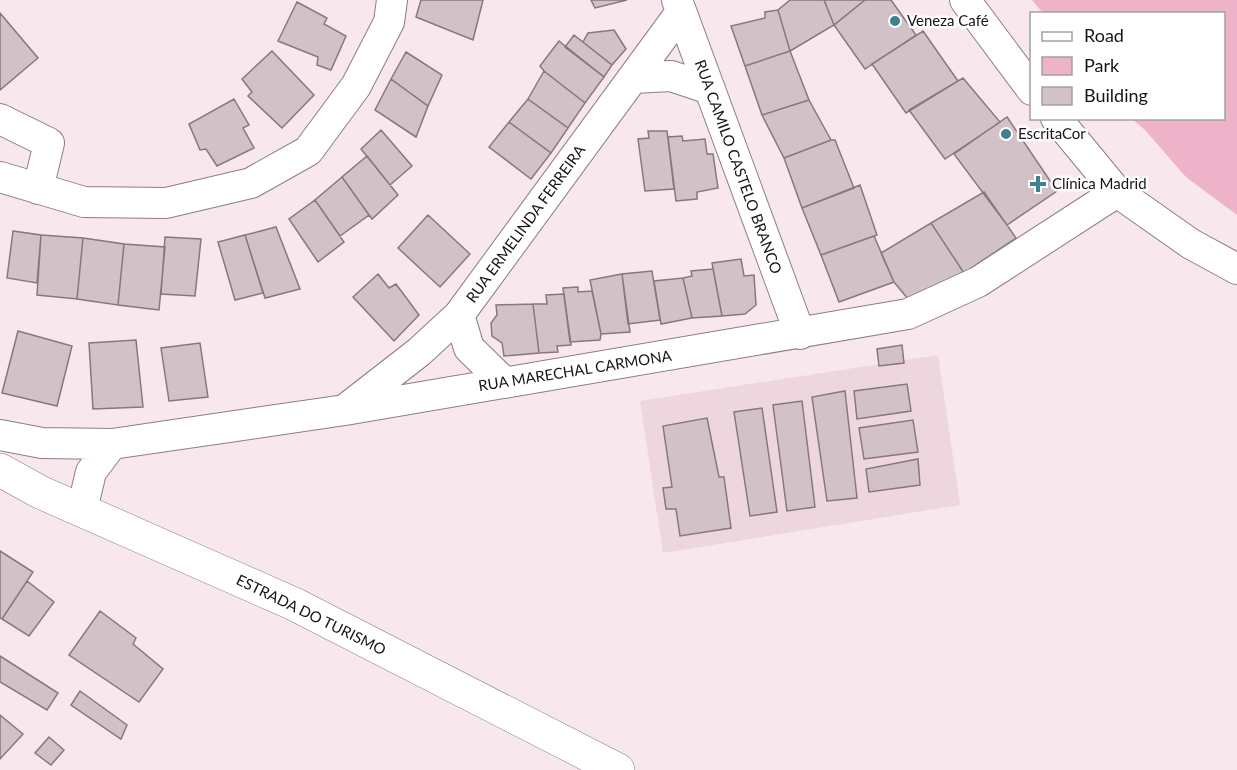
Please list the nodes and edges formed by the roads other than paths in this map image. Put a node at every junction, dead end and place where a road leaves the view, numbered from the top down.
1 (392, 0) edge
2 (965, 0) edge
3 (679, 6) edge
4 (633, 78) junction
5 (1030, 87) edge
6 (710, 89) junction
7 (0, 119) edge
8 (1058, 120) edge
9 (0, 177) edge
10 (38, 189) junction
11 (1117, 192) junction
12 (1237, 269) edge
13 (459, 315) junction
14 (800, 334) junction
15 (505, 383) junction
16 (345, 410) junction
17 (0, 435) edge
18 (112, 444) junction
19 (0, 470) edge
20 (82, 510) junction
21 (618, 770) edge

1 - 10 street
2 - 5 street
3 - 4 street, RUA ERMELINDA FERREIRA
3 - 6 street, RUA CAMILO CASTELO BRANCO
4 - 6 street
4 - 13 street, RUA ERMELINDA FERREIRA
6 - 14 street, RUA CAMILO CASTELO BRANCO
7 - 10 street
8 - 11 street
9 - 10 street
11 - 12 street
11 - 14 street, RUA MARECHAL CARMONA
13 - 15 street
13 - 16 street, RUA ERMELINDA FERREIRA
14 - 15 street, RUA MARECHAL CARMONA
15 - 16 street, RUA MARECHAL CARMONA
16 - 18 street, RUA MARECHAL CARMONA
17 - 18 street, RUA MARECHAL CARMONA
18 - 20 street
19 - 20 main road, ESTRADA DO TURISMO
20 - 21 main road, ESTRADA DO TURISMO

